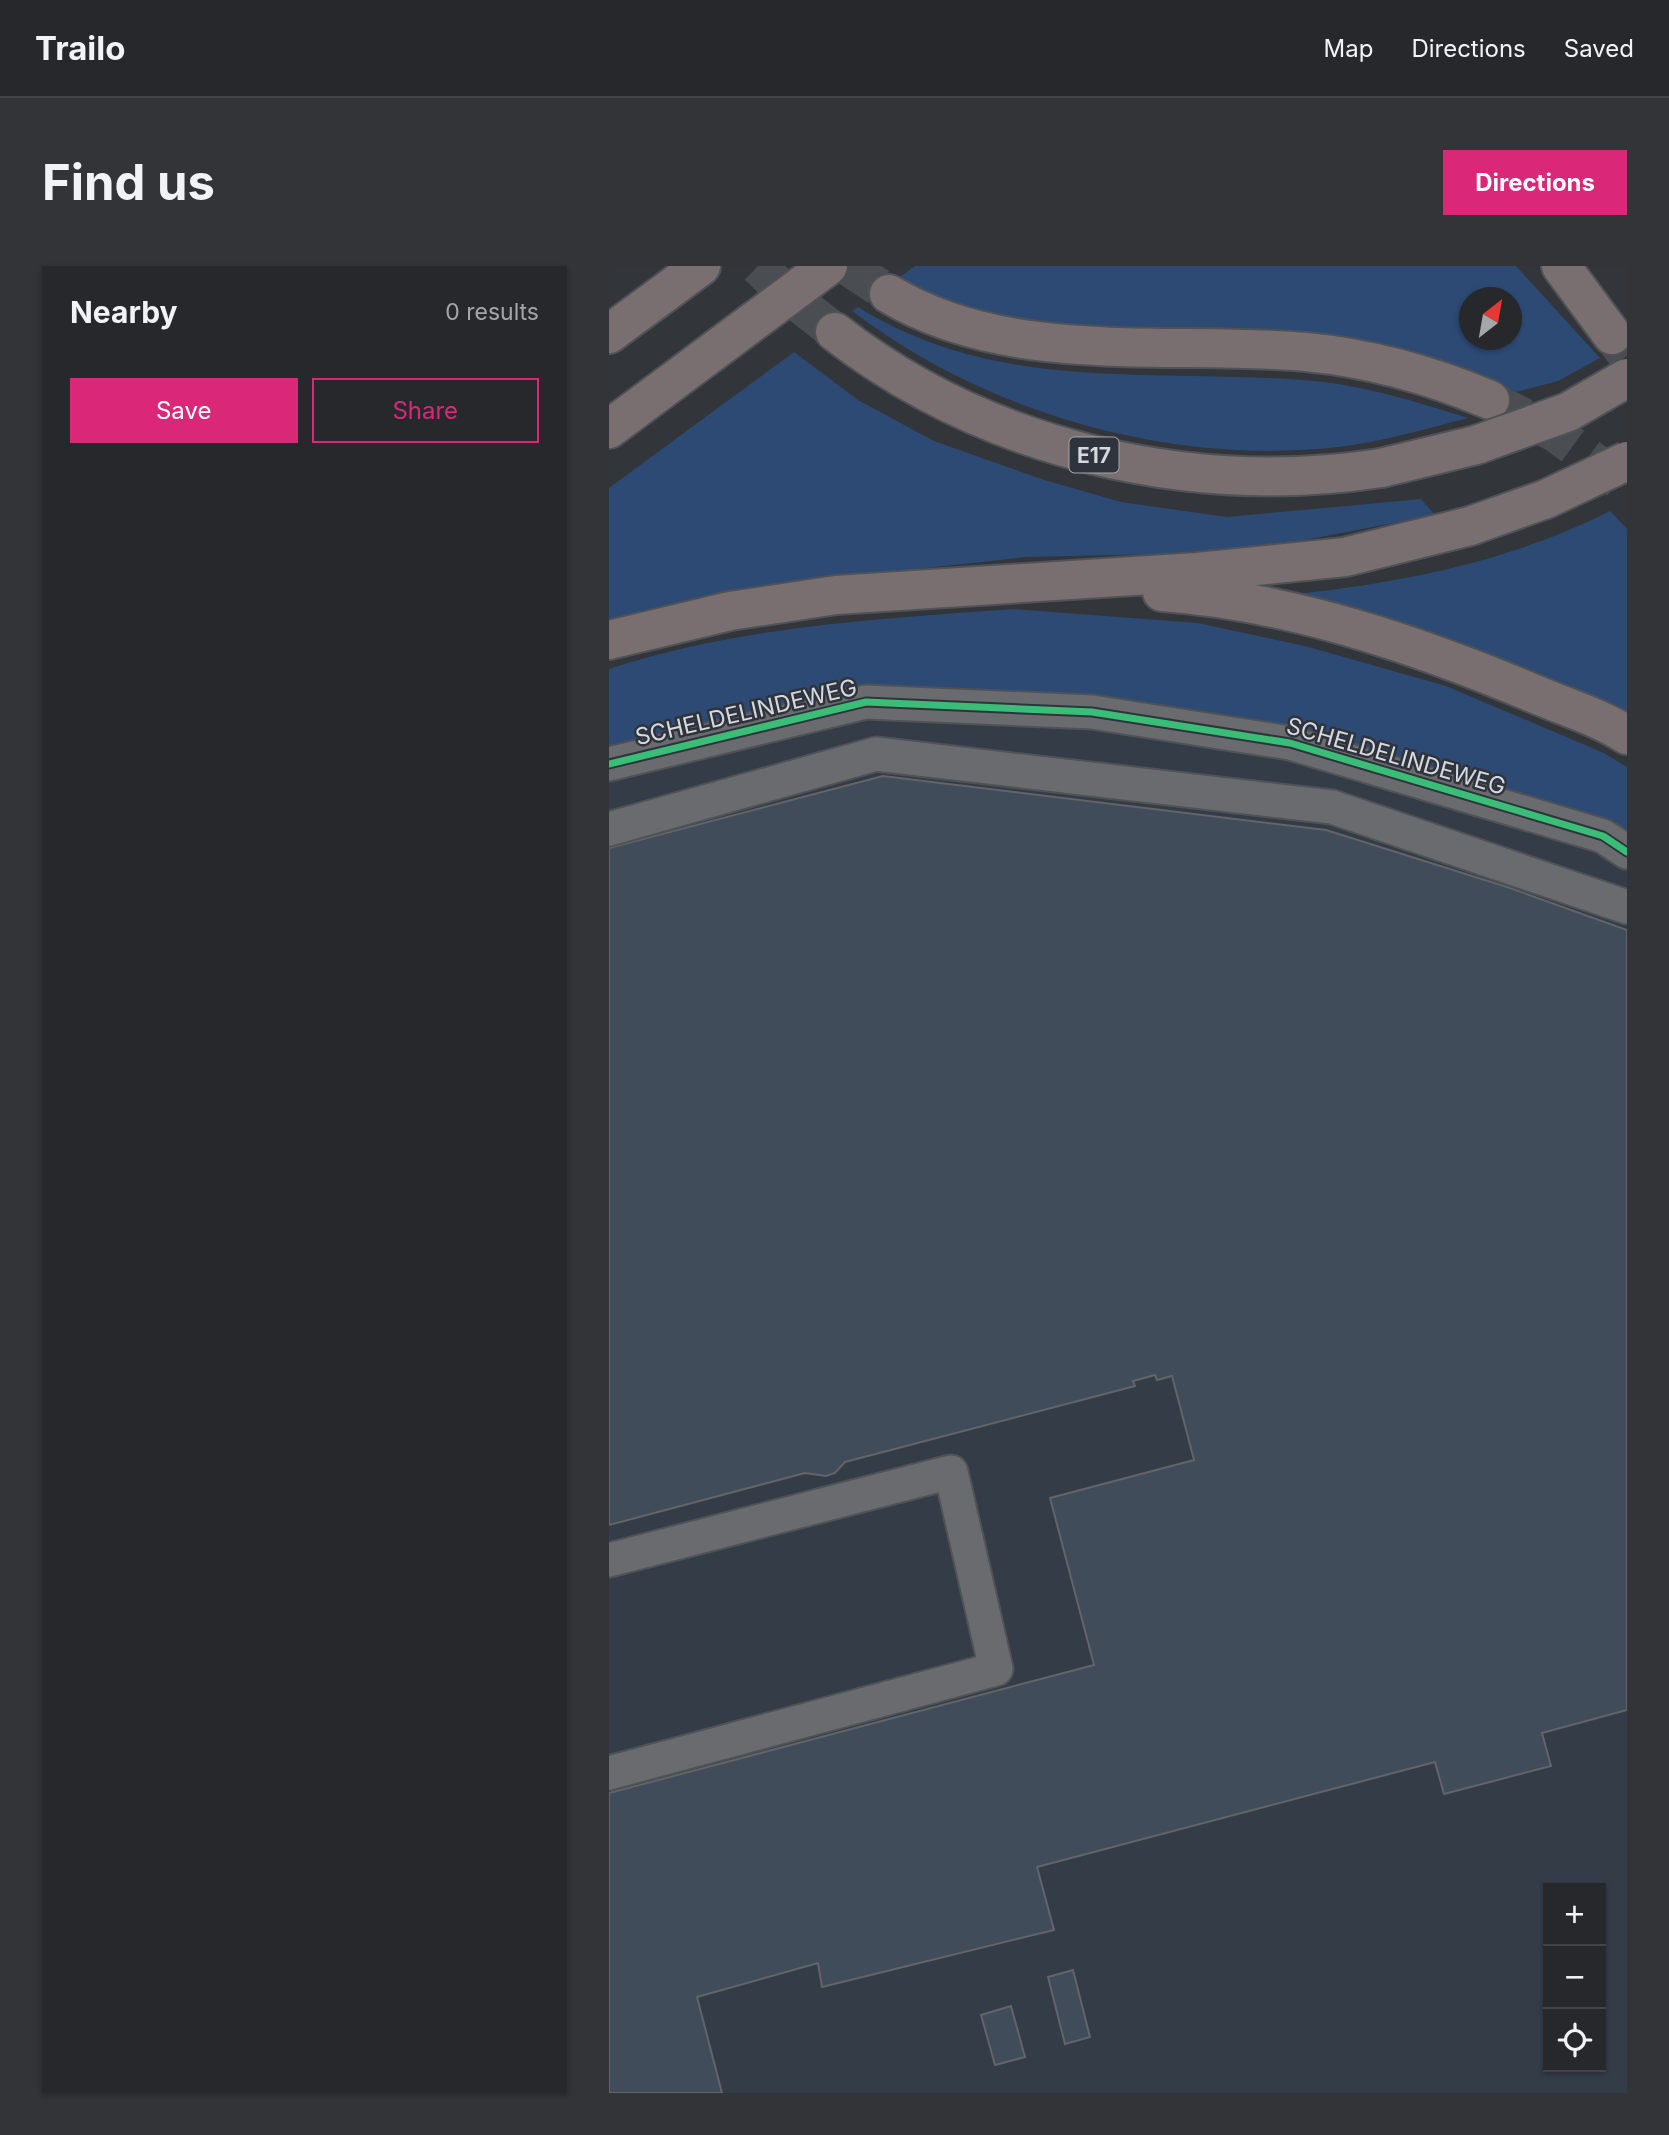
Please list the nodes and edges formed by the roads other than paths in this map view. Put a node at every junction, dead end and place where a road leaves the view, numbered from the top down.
1 (701, 266) edge
2 (828, 266) edge
3 (1561, 266) edge
4 (889, 294) tunnel mouth
5 (612, 332) edge
6 (835, 332) tunnel mouth
7 (1612, 335) tunnel mouth
8 (1627, 378) edge
9 (1490, 400) tunnel mouth
10 (609, 429) edge
11 (1627, 461) edge
12 (1014, 581) junction
13 (609, 640) edge
14 (1627, 735) edge
15 (609, 764) edge
16 (609, 829) edge
17 (1627, 852) edge
18 (1627, 907) edge
19 (609, 1560) edge
20 (609, 1773) edge

1 - 5 highway
2 - 10 highway, bridge
3 - 7 highway
4 - 9 highway
6 - 8 highway, E17, bridge
11 - 12 highway, bridge
12 - 13 highway
12 - 14 highway
15 - 17 street, SCHELDELINDEWEG
16 - 18 street
19 - 20 street

